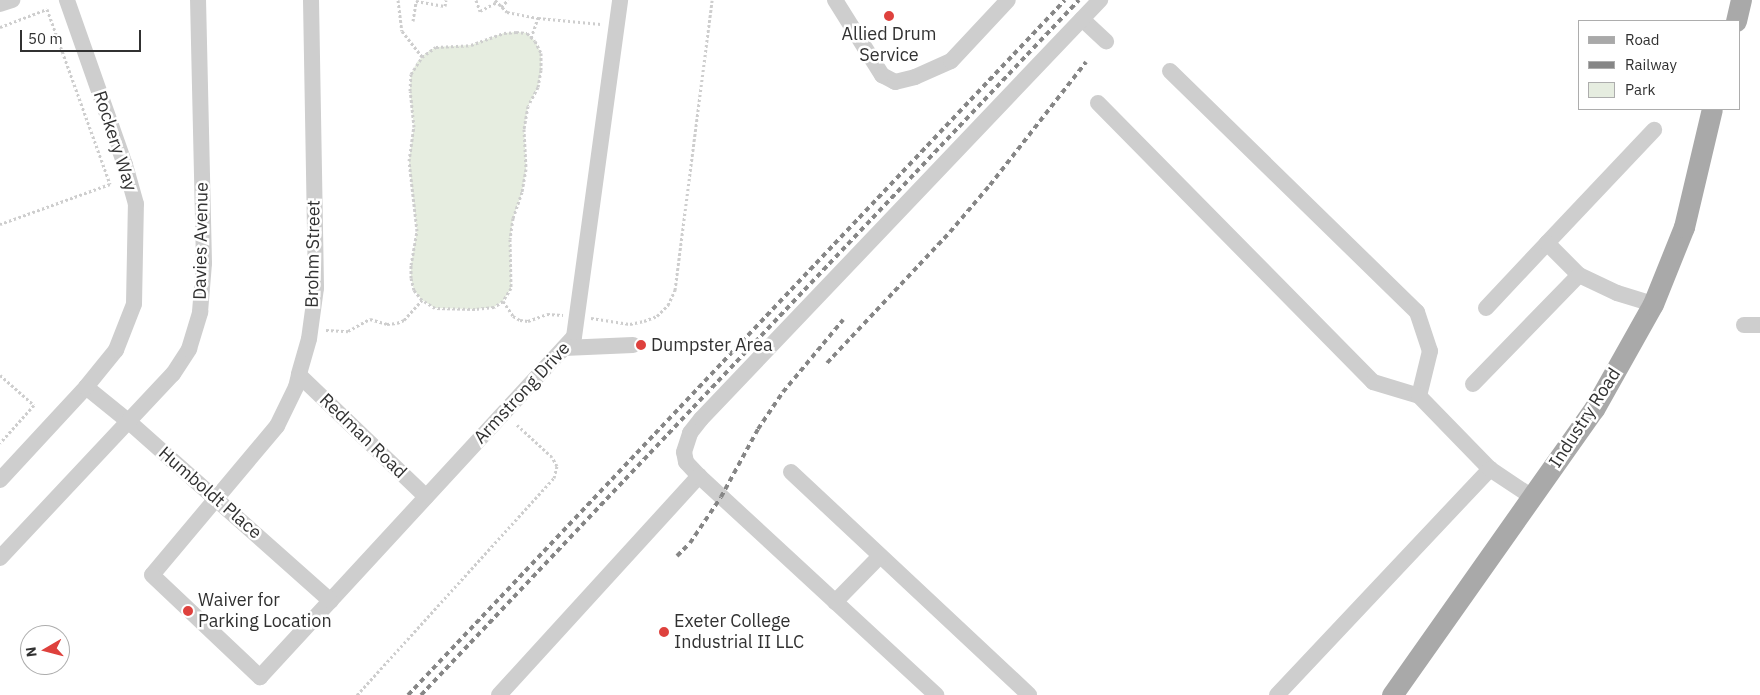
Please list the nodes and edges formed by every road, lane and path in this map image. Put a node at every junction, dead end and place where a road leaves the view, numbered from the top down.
1 (12, 0) edge
2 (67, 0) edge
3 (198, 0) edge
4 (311, 0) edge
5 (398, 0) edge
6 (446, 0) edge
7 (476, 0) edge
8 (508, 0) edge
9 (620, 0) edge
10 (712, 0) edge
11 (835, 0) edge
12 (1008, 0) edge
13 (1100, 0) edge
14 (1741, 0) edge
15 (416, 1) edge
16 (496, 1) edge
17 (0, 4) edge
18 (502, 8) junction
19 (538, 18) junction
20 (1082, 19) junction
21 (1736, 20) edge
22 (413, 21) dead end
23 (0, 26) edge
24 (617, 26) junction
25 (532, 38) junction
26 (1106, 41) dead end
27 (422, 57) junction
28 (1170, 71) dead end
29 (1098, 103) dead end
30 (1712, 110) edge
31 (1654, 130) dead end
32 (0, 224) edge
33 (1547, 243) junction
34 (1579, 275) junction
35 (422, 300) junction
36 (503, 302) junction
37 (1653, 304) junction
38 (1486, 308) dead end
39 (576, 316) junction
40 (310, 330) junction
41 (633, 345) dead end
42 (564, 348) junction
43 (0, 374) edge
44 (299, 375) junction
45 (1474, 384) dead end
46 (86, 387) junction
47 (1419, 396) junction
48 (504, 413) junction
49 (128, 421) junction
50 (0, 443) edge
51 (1490, 469) junction
52 (791, 472) dead end
53 (699, 476) junction
54 (0, 480) edge
55 (426, 497) junction
56 (1532, 497) junction
57 (217, 499) junction
58 (880, 556) junction
59 (0, 558) edge
60 (331, 601) junction
61 (835, 602) junction
62 (260, 677) joint
63 (357, 695) edge
64 (499, 695) edge
65 (936, 695) edge
66 (1029, 695) edge
67 (1277, 695) edge
68 (1392, 695) edge

1 - 17 street
2 - 46 street, Rockery Way
3 - 49 street, Davies Avenue
4 - 40 street, Brohm Street
5 - 27 path
6 - 15 path
7 - 16 path
8 - 18 path
9 - 24 street, Armstrong Drive
10 - 39 path
11 - 12 street
13 - 20 street
14 - 21 main road
15 - 22 path
16 - 18 path
18 - 19 path
19 - 24 path
19 - 25 path
20 - 26 street
20 - 53 street
23 - 32 path
24 - 39 street, Armstrong Drive
25 - 27 path
25 - 36 path
27 - 35 path
28 - 47 street
29 - 47 street
30 - 37 main road, Industry Road
31 - 33 street
33 - 34 street
33 - 38 street
34 - 37 street
34 - 45 street
35 - 36 path
35 - 40 path
36 - 39 path
37 - 56 main road, Industry Road
39 - 42 street, Armstrong Drive
40 - 44 street, Brohm Street
41 - 42 street
42 - 48 street, Armstrong Drive
43 - 50 path
44 - 55 street, Redman Road
44 - 57 street, Brohm Street
46 - 49 street, Humboldt Place
46 - 54 street, Rockery Way
47 - 51 street
48 - 55 street, Armstrong Drive
48 - 63 path
49 - 57 street, Humboldt Place
49 - 59 street, Davies Avenue
51 - 56 street
51 - 67 street
52 - 58 street
53 - 61 street
53 - 64 street
55 - 60 street, Armstrong Drive
56 - 68 main road, Industry Road
57 - 60 street, Humboldt Place
57 - 62 street, Brohm Street
58 - 61 street
58 - 66 street
60 - 62 street, Armstrong Drive
61 - 65 street

